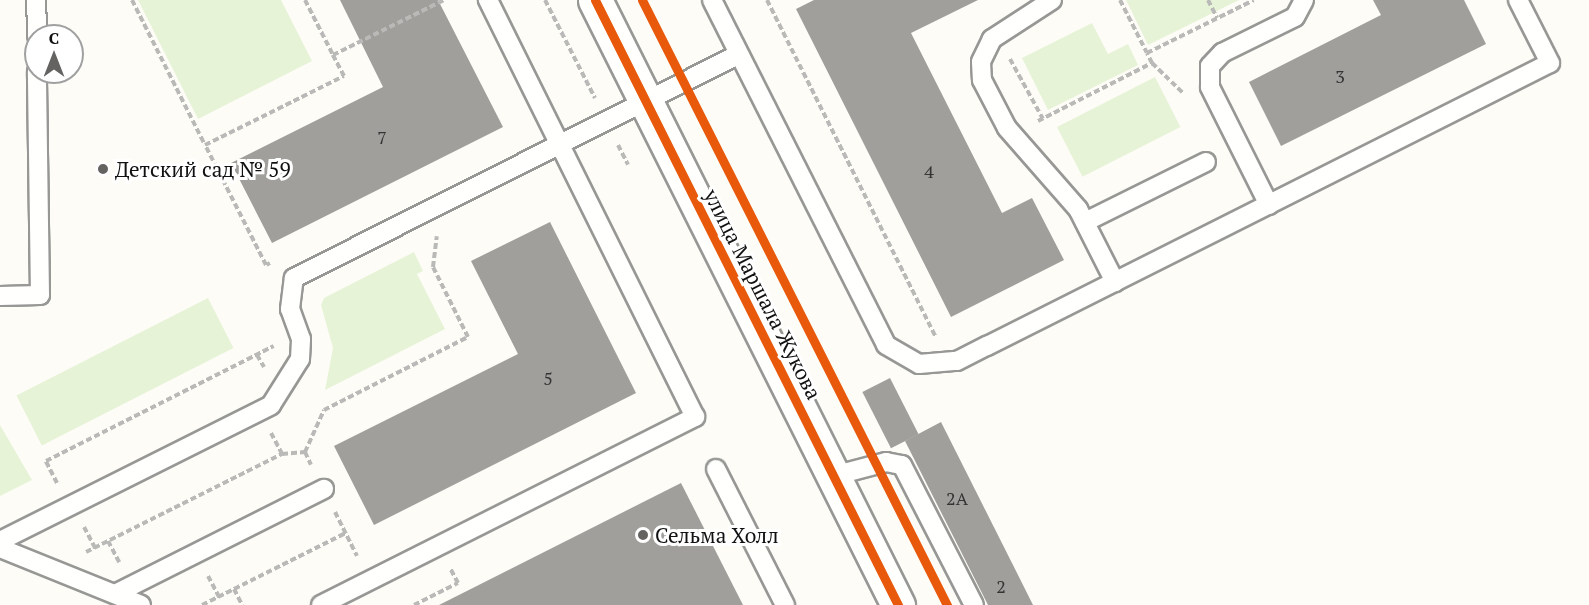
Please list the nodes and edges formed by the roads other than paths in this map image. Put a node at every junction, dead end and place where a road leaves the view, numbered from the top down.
1 (36, 0) edge
2 (488, 0) edge
3 (595, 0) edge
4 (712, 0) edge
5 (1052, 0) edge
6 (1304, 0) edge
7 (1518, 0) edge
8 (37, 24) edge
9 (739, 54) junction
10 (37, 84) edge
11 (646, 102) junction
12 (560, 144) junction
13 (1206, 162) dead end
14 (1269, 205) junction
15 (1085, 222) junction
16 (1115, 282) junction
17 (0, 296) edge
18 (716, 469) dead end
19 (833, 476) junction
20 (324, 489) road end
21 (0, 541) edge
22 (0, 548) edge
23 (115, 594) junction
24 (141, 605) edge
25 (321, 605) edge
26 (785, 605) edge
27 (898, 605) edge
28 (974, 605) edge

1 - 8 lane
2 - 12 lane
3 - 11 street, улица Маршала Жукова
4 - 9 lane
5 - 15 lane
6 - 14 lane
7 - 14 lane
9 - 11 lane
9 - 16 lane
10 - 17 lane
11 - 12 lane
11 - 19 street, улица Маршала Жукова
12 - 21 lane
12 - 25 lane
13 - 15 lane
14 - 16 lane
15 - 16 lane
18 - 26 lane
19 - 27 street, улица Маршала Жукова
19 - 28 lane
20 - 23 lane
22 - 23 lane
23 - 24 lane

